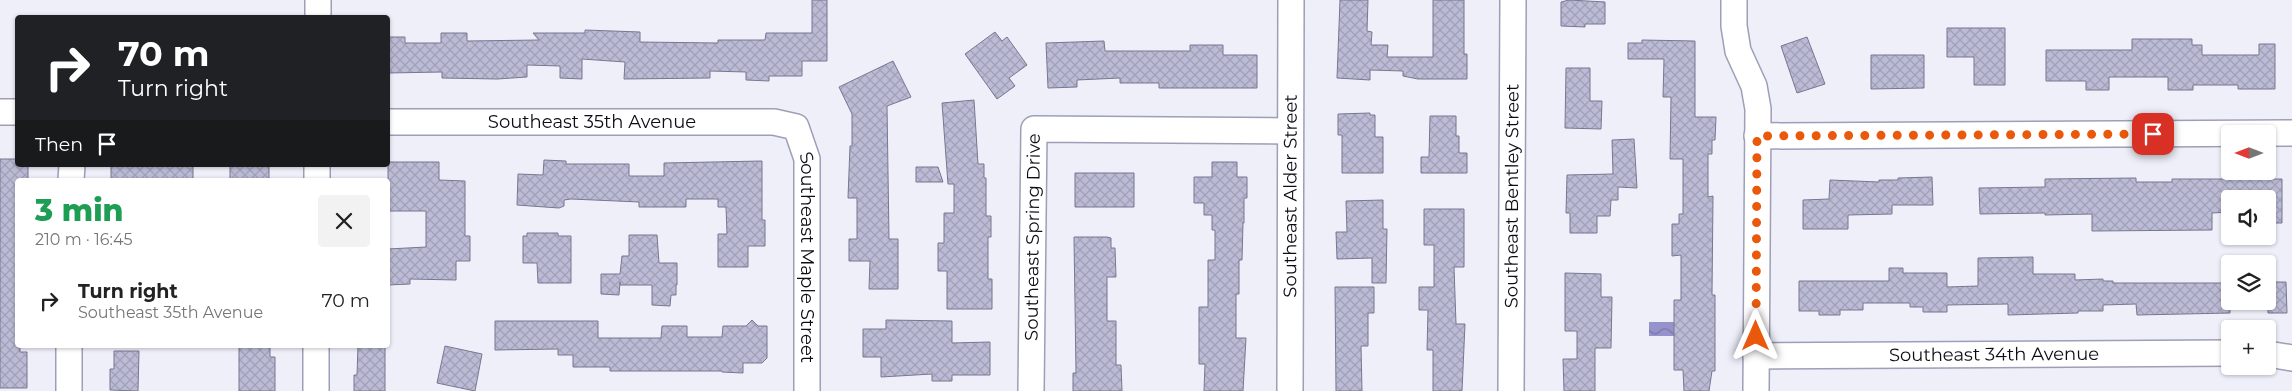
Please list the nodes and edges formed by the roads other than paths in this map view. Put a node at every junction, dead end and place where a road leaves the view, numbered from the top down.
1 (318, 0) edge
2 (1291, 0) edge
3 (1513, 0) edge
4 (1734, 0) edge
5 (318, 15) edge
6 (0, 112) edge
7 (15, 112) edge
8 (390, 122) edge
9 (796, 128) joint
10 (1290, 131) junction
11 (2292, 133) edge
12 (1757, 136) junction
13 (69, 348) edge
14 (316, 348) edge
15 (2221, 353) edge
16 (2276, 355) edge
17 (1756, 356) junction
18 (2292, 358) edge
19 (69, 391) edge
20 (316, 391) edge
21 (807, 391) edge
22 (1031, 391) edge
23 (1290, 391) edge
24 (1511, 391) edge
25 (1756, 391) edge

1 - 5 street
2 - 10 street, Southeast Alder Street
3 - 24 street, Southeast Bentley Street
4 - 12 street
6 - 7 street
8 - 9 street, Southeast 35th Avenue
9 - 21 street, Southeast Maple Street
10 - 22 street, Southeast Spring Drive
10 - 23 street, Southeast Alder Street
11 - 12 street
12 - 17 street
13 - 19 street
14 - 20 street
15 - 17 street, Southeast 34th Avenue
16 - 18 street
17 - 25 street

